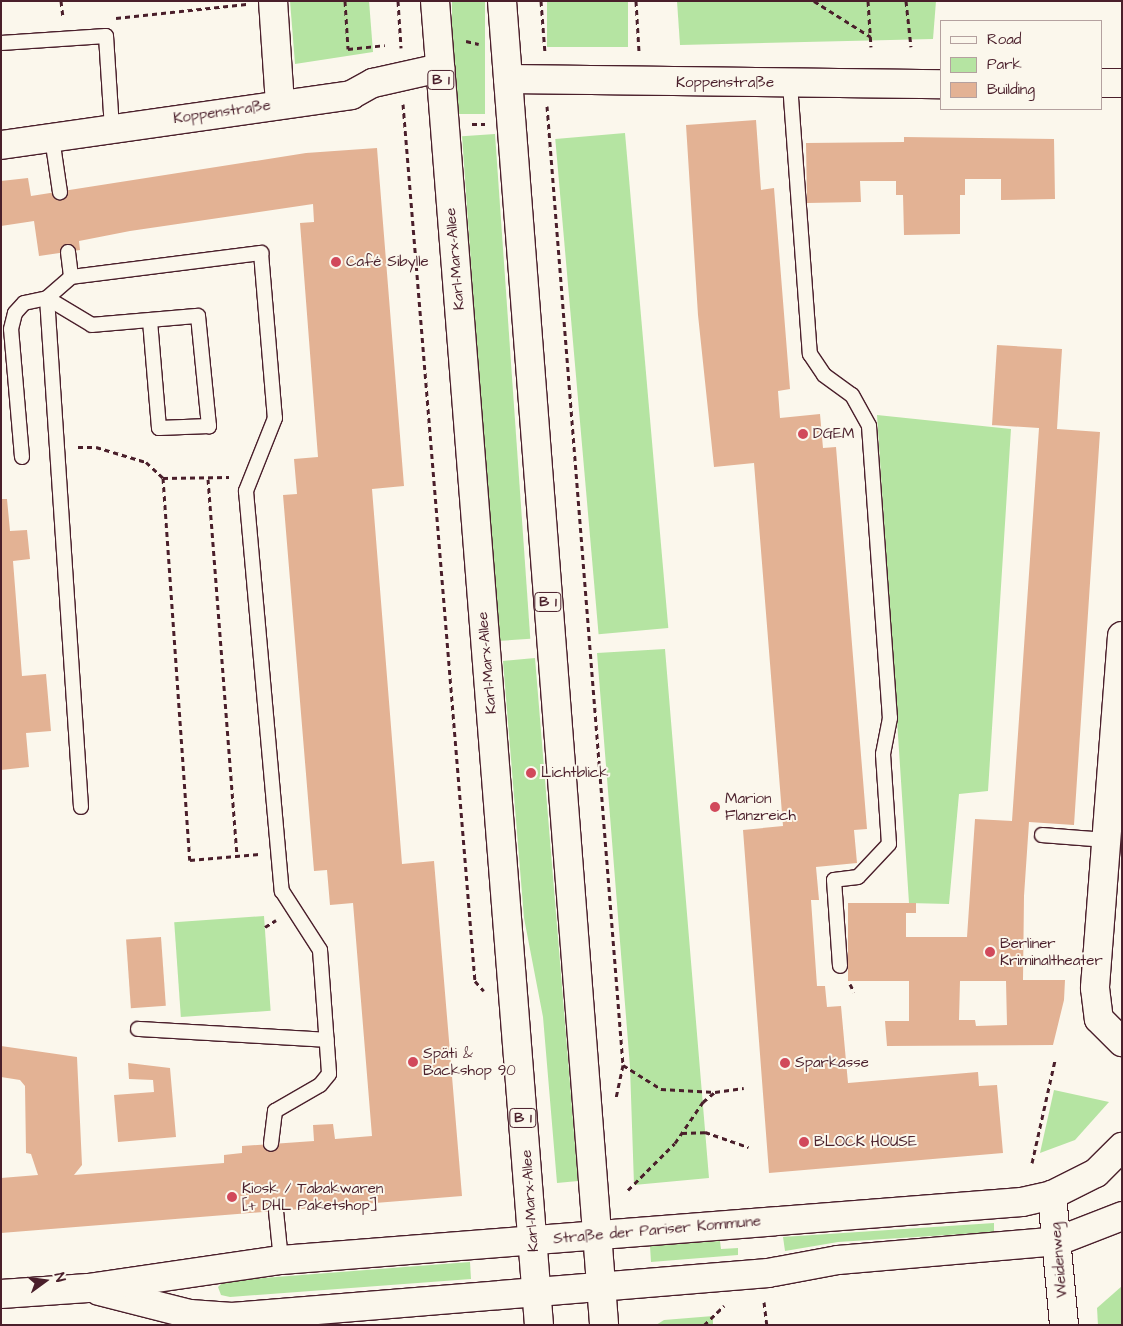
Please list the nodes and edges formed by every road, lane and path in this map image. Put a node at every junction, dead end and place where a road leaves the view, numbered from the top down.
1 (345, 1) edge
2 (398, 1) edge
3 (435, 1) edge
4 (502, 1) edge
5 (541, 1) edge
6 (636, 1) edge
7 (814, 1) edge
8 (868, 1) edge
9 (873, 1) edge
10 (906, 1) edge
11 (273, 2) edge
12 (105, 19) dead end
13 (438, 38) junction
14 (871, 38) junction
15 (1, 43) edge
16 (401, 44) junction
17 (385, 45) dead end
18 (872, 47) dead end
19 (911, 47) dead end
20 (506, 50) junction
21 (639, 50) dead end
22 (402, 58) dead end
23 (440, 68) junction
24 (508, 80) junction
25 (1103, 83) edge
26 (1122, 83) edge
27 (790, 84) junction
28 (940, 84) edge
29 (546, 100) dead end
30 (280, 104) junction
31 (403, 109) dead end
32 (494, 123) dead end
33 (461, 125) dead end
34 (112, 129) junction
35 (52, 138) junction
36 (1, 145) edge
37 (60, 192) dead end
38 (68, 252) dead end
39 (71, 277) junction
40 (47, 298) junction
41 (150, 320) junction
42 (57, 448) junction
43 (22, 457) dead end
44 (252, 475) junction
45 (163, 478) junction
46 (208, 479) junction
47 (1122, 636) edge
48 (81, 807) dead end
49 (1042, 835) dead end
50 (1106, 840) junction
51 (277, 852) junction
52 (237, 857) junction
53 (840, 966) dead end
54 (487, 994) dead end
55 (138, 1029) dead end
56 (327, 1040) junction
57 (1122, 1042) edge
58 (1056, 1060) dead end
59 (624, 1065) junction
60 (744, 1088) dead end
61 (715, 1092) junction
62 (617, 1095) dead end
63 (682, 1134) junction
64 (272, 1144) dead end
65 (748, 1147) dead end
66 (1122, 1147) edge
67 (1032, 1163) dead end
68 (628, 1190) dead end
69 (1052, 1195) junction
70 (276, 1211) dead end
71 (1122, 1216) edge
72 (598, 1234) junction
73 (532, 1240) junction
74 (1058, 1241) junction
75 (280, 1260) junction
76 (601, 1287) junction
77 (88, 1288) junction
78 (537, 1292) junction
79 (1, 1294) edge
80 (764, 1302) dead end
81 (724, 1306) dead end
82 (539, 1325) edge
83 (604, 1325) edge
84 (704, 1325) edge
85 (767, 1325) edge
86 (1064, 1325) edge

1 - 17 path
2 - 16 path
3 - 13 street, Karl-Marx-Allee / B 1
4 - 20 street, B 1
5 - 20 path
6 - 21 path
7 - 14 path
8 - 9 path
8 - 14 path
10 - 19 path
11 - 12 path
11 - 30 street
13 - 16 path
13 - 20 path
13 - 23 street, Karl-Marx-Allee / B 1
14 - 18 path
15 - 34 lane
16 - 22 path
20 - 24 street, B 1
23 - 30 street, Koppenstraße
23 - 73 street, Karl-Marx-Allee / B 1
24 - 27 street, Koppenstraße
24 - 72 street, B 1
25 - 26 street
27 - 28 street, Koppenstraße
27 - 53 lane
29 - 59 path
30 - 34 street, Koppenstraße
31 - 54 path
32 - 33 path
34 - 35 street, Koppenstraße
35 - 36 street, Koppenstraße
35 - 37 lane
38 - 39 lane
39 - 40 lane
39 - 44 lane
40 - 41 lane
40 - 42 lane
40 - 43 lane
41 - 41 lane
42 - 45 path
42 - 48 lane
44 - 46 path
44 - 51 lane
45 - 46 path
45 - 52 path
46 - 52 path
47 - 50 street
49 - 50 lane
50 - 57 street
51 - 52 path
51 - 56 lane
55 - 56 lane
56 - 64 lane
58 - 67 path
59 - 61 path
59 - 62 path
60 - 61 path
61 - 63 path
63 - 65 path
63 - 68 path
66 - 69 street, Straße der Pariser Kommune
69 - 72 street, Straße der Pariser Kommune
69 - 74 street, Weidenweg
70 - 75 lane
71 - 74 street, Straße der Pariser Kommune
72 - 73 street, Straße der Pariser Kommune
72 - 76 street, B 1
73 - 75 street, Straße der Pariser Kommune
73 - 78 street, Karl-Marx-Allee / B 1
74 - 76 street, Straße der Pariser Kommune
74 - 86 street, Weidenweg
75 - 77 street, Straße der Pariser Kommune
76 - 78 street, Straße der Pariser Kommune
76 - 83 street, B 1
77 - 78 street, Straße der Pariser Kommune
77 - 79 street, Straße der Pariser Kommune
78 - 82 street, Karl-Marx-Allee / B 1
80 - 85 path
81 - 84 path

